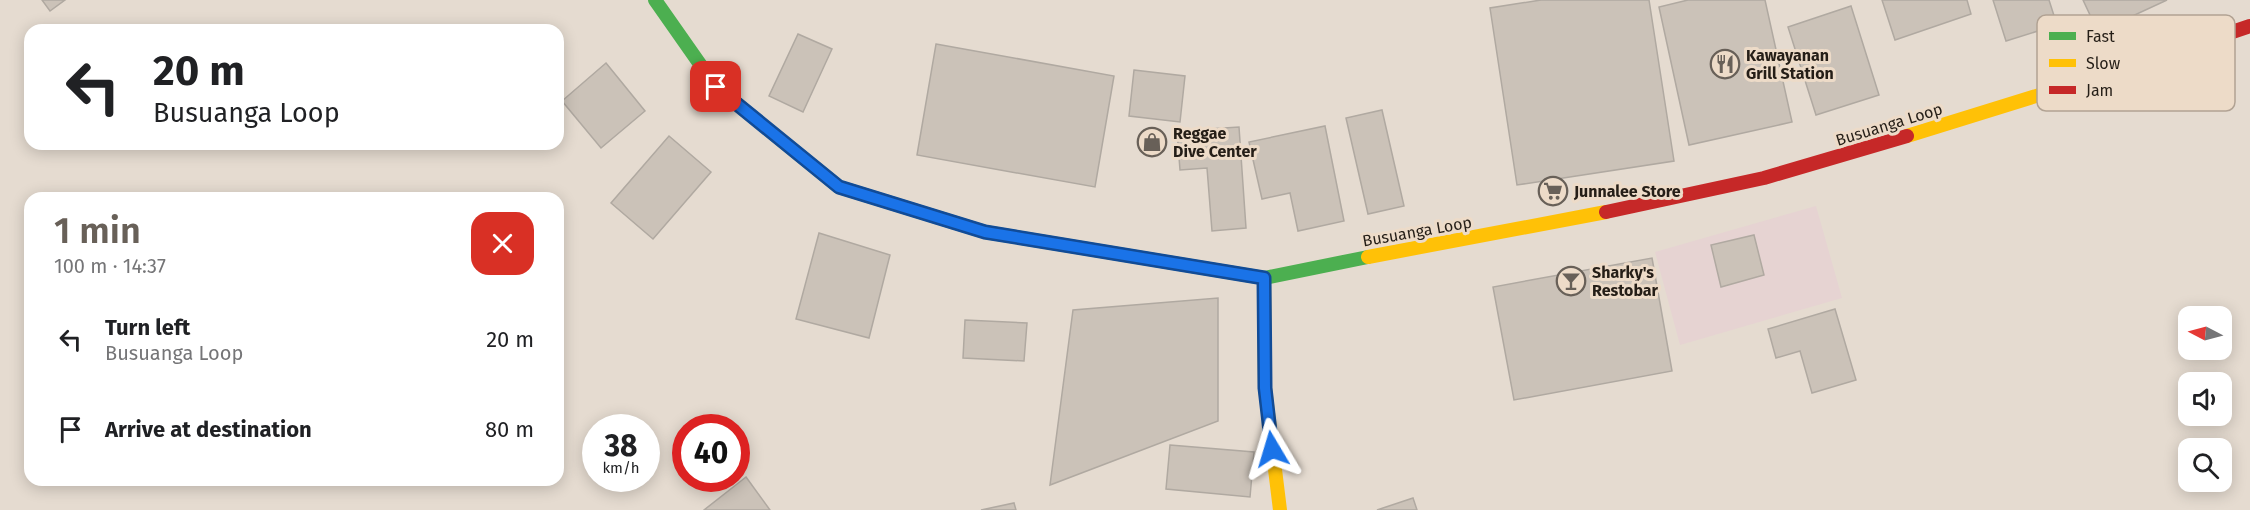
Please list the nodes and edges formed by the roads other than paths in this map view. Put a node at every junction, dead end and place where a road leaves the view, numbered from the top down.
1 (655, 0) edge
2 (2250, 26) edge
3 (2235, 31) edge
4 (2037, 96) edge
5 (1264, 278) junction
6 (1280, 510) edge

1 - 5 main road, Busuanga Loop
2 - 3 main road, Busuanga Loop
4 - 5 main road, Busuanga Loop
5 - 6 main road

